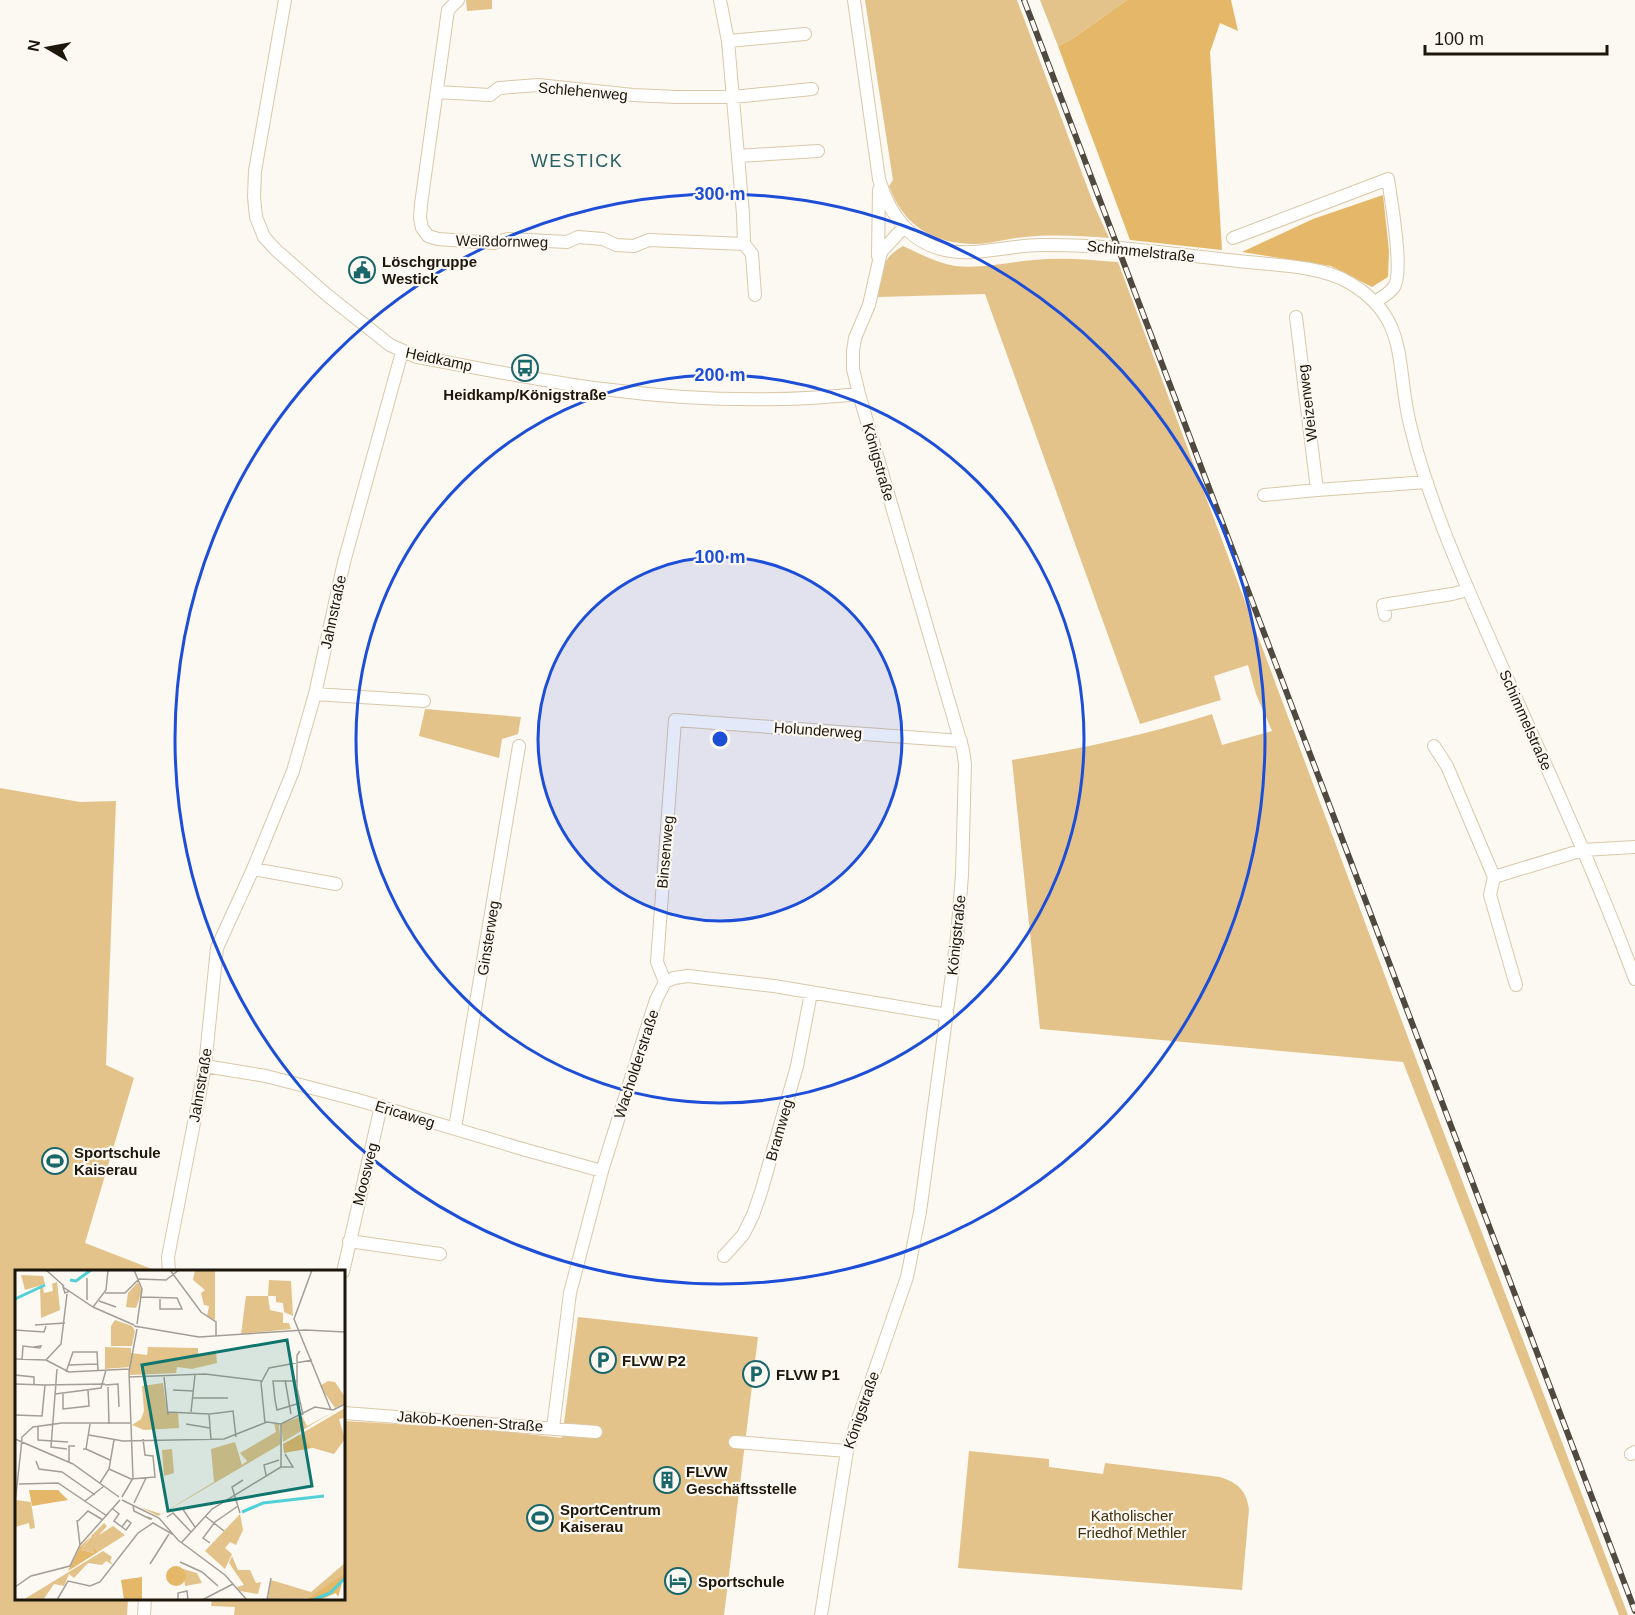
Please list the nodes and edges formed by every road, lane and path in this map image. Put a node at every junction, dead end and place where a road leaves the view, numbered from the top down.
1 (285, 0) edge
2 (458, 0) edge
3 (720, 0) edge
4 (854, 0) edge
5 (806, 34) dead end
6 (728, 41) junction
7 (812, 89) dead end
8 (437, 92) junction
9 (733, 97) junction
10 (818, 151) dead end
11 (738, 156) junction
12 (879, 179) junction
13 (904, 228) junction
14 (1233, 238) dead end
15 (744, 244) junction
16 (878, 260) junction
17 (754, 295) dead end
18 (1375, 302) junction
19 (1296, 317) dead end
20 (402, 352) junction
21 (859, 394) junction
22 (1427, 483) junction
23 (1317, 490) junction
24 (1264, 495) dead end
25 (1468, 590) junction
26 (1385, 615) dead end
27 (315, 694) junction
28 (424, 701) dead end
29 (675, 720) joint
30 (961, 741) junction
31 (519, 746) dead end
32 (1434, 746) dead end
33 (1635, 847) edge
34 (1583, 850) junction
35 (253, 869) junction
36 (1494, 877) junction
37 (336, 884) dead end
38 (1635, 979) edge
39 (665, 982) junction
40 (1516, 985) dead end
41 (811, 993) junction
42 (947, 1015) junction
43 (205, 1066) junction
44 (381, 1106) junction
45 (455, 1128) junction
46 (602, 1171) junction
47 (349, 1241) junction
48 (440, 1254) dead end
49 (724, 1256) dead end
50 (168, 1270) edge
51 (343, 1270) edge
52 (345, 1413) edge
53 (553, 1428) junction
54 (596, 1432) dead end
55 (735, 1442) dead end
56 (847, 1451) junction
57 (145, 1600) edge
58 (144, 1615) edge
59 (821, 1615) edge

1 - 20 street, Heidkamp
2 - 8 street, Weißdornweg
3 - 6 street
4 - 12 street, Königstraße
5 - 6 street
6 - 9 street
7 - 9 street
8 - 9 street, Schlehenweg
8 - 15 street, Weißdornweg
9 - 11 street
10 - 11 street
11 - 15 street
12 - 13 street, Königstraße
12 - 16 street, Königstraße
13 - 16 street, Königstraße
13 - 18 street, Schimmelstraße
14 - 18 street
15 - 17 street
16 - 21 street, Königstraße
18 - 22 street, Schimmelstraße
19 - 23 street, Weizenweg
20 - 21 street, Heidkamp
20 - 27 street, Jahnstraße
21 - 30 street, Königstraße
22 - 23 street
22 - 25 street, Schimmelstraße
23 - 24 street
25 - 26 street
25 - 34 street, Schimmelstraße
27 - 28 street
27 - 35 street, Jahnstraße
29 - 30 street, Holunderweg
29 - 39 street, Binsenweg
30 - 42 street, Königstraße
31 - 45 street, Ginsterweg
32 - 36 street
33 - 34 street
34 - 36 street
34 - 38 street, Schimmelstraße
35 - 37 street
35 - 43 street, Jahnstraße
36 - 40 street
39 - 41 street
39 - 46 street, Wacholderstraße
41 - 42 street
41 - 49 street, Bramweg
42 - 56 street, Königstraße
43 - 44 street, Ericaweg
43 - 50 street, Jahnstraße
44 - 45 street, Ericaweg
44 - 47 street, Moosweg
45 - 46 street, Ericaweg
46 - 53 street, Wacholderstraße
47 - 48 street
47 - 51 street, Moosweg
52 - 53 street, Jakob-Koenen-Straße
53 - 54 street, Jakob-Koenen-Straße
55 - 56 street
56 - 59 street, Königstraße
57 - 58 street

